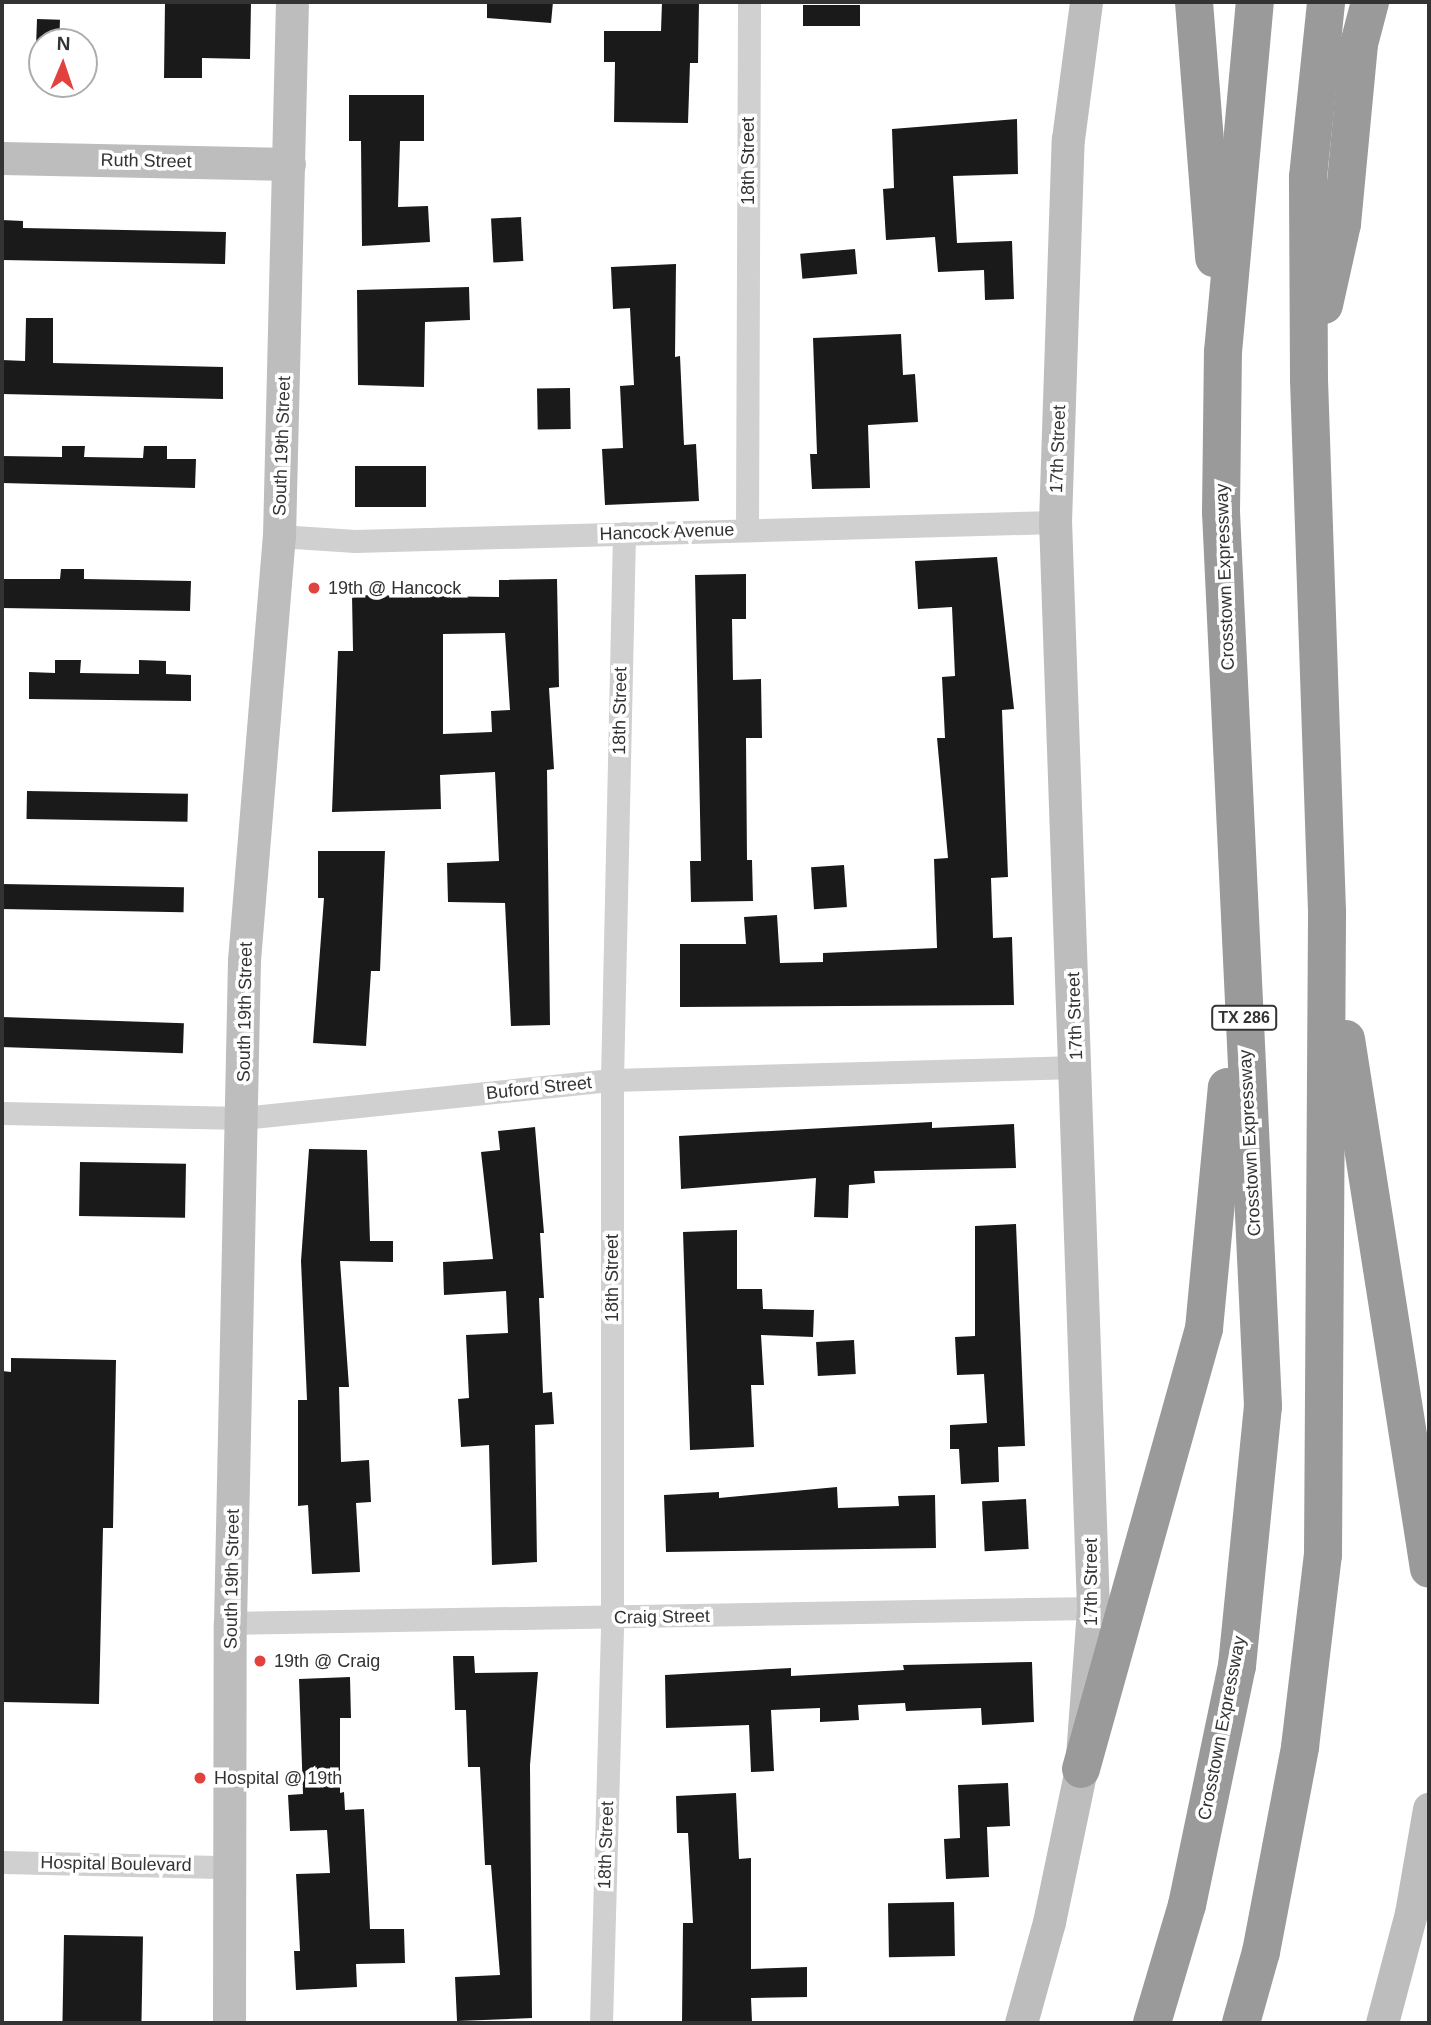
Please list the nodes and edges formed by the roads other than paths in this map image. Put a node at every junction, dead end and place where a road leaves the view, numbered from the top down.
1 (292, 2) edge
2 (748, 2) edge
3 (1087, 2) edge
4 (1194, 2) edge
5 (1255, 2) edge
6 (1326, 2) edge
7 (1370, 2) edge
8 (2, 158) edge
9 (289, 164) junction
10 (1223, 352) junction
11 (1309, 379) junction
12 (1055, 522) junction
13 (747, 530) junction
14 (624, 533) junction
15 (279, 536) junction
16 (1327, 911) junction
17 (1240, 952) junction
18 (1077, 1067) junction
19 (612, 1080) junction
20 (2, 1113) edge
21 (243, 1118) junction
22 (1429, 1569) edge
23 (1093, 1608) junction
24 (612, 1619) junction
25 (230, 1623) junction
26 (1081, 1769) junction
27 (1429, 1809) edge
28 (2, 1862) edge
29 (230, 1867) junction
30 (229, 2023) edge
31 (601, 2023) edge
32 (1021, 2023) edge
33 (1152, 2023) edge
34 (1241, 2023) edge
35 (1382, 2023) edge

1 - 9 street, South 19th Street
2 - 13 street, 18th Street
3 - 12 street, 17th Street
4 - 10 highway
5 - 10 highway, Crosstown Expressway / TX 286
6 - 11 highway
7 - 11 highway
8 - 9 street, Ruth Street
9 - 15 street, South 19th Street
10 - 17 highway, Crosstown Expressway / TX 286
11 - 16 highway
12 - 13 street, Hancock Avenue
12 - 18 street, 17th Street
13 - 14 street, Hancock Avenue
14 - 15 street, Hancock Avenue
14 - 19 street, 18th Street
15 - 21 street, South 19th Street
16 - 22 highway
16 - 34 highway
17 - 26 highway
17 - 33 highway, Crosstown Expressway / TX 286
18 - 19 street, Buford Street
18 - 23 street, 17th Street
19 - 21 street, Buford Street
19 - 24 street, 18th Street
20 - 21 street, Buford Street
21 - 25 street, South 19th Street
23 - 24 street, Craig Street
23 - 26 street, 17th Street
24 - 25 street, Craig Street
24 - 31 street, 18th Street
25 - 29 street, South 19th Street
26 - 32 street, 17th Street
27 - 35 street
28 - 29 street, Hospital Boulevard
29 - 30 street, South 19th Street

